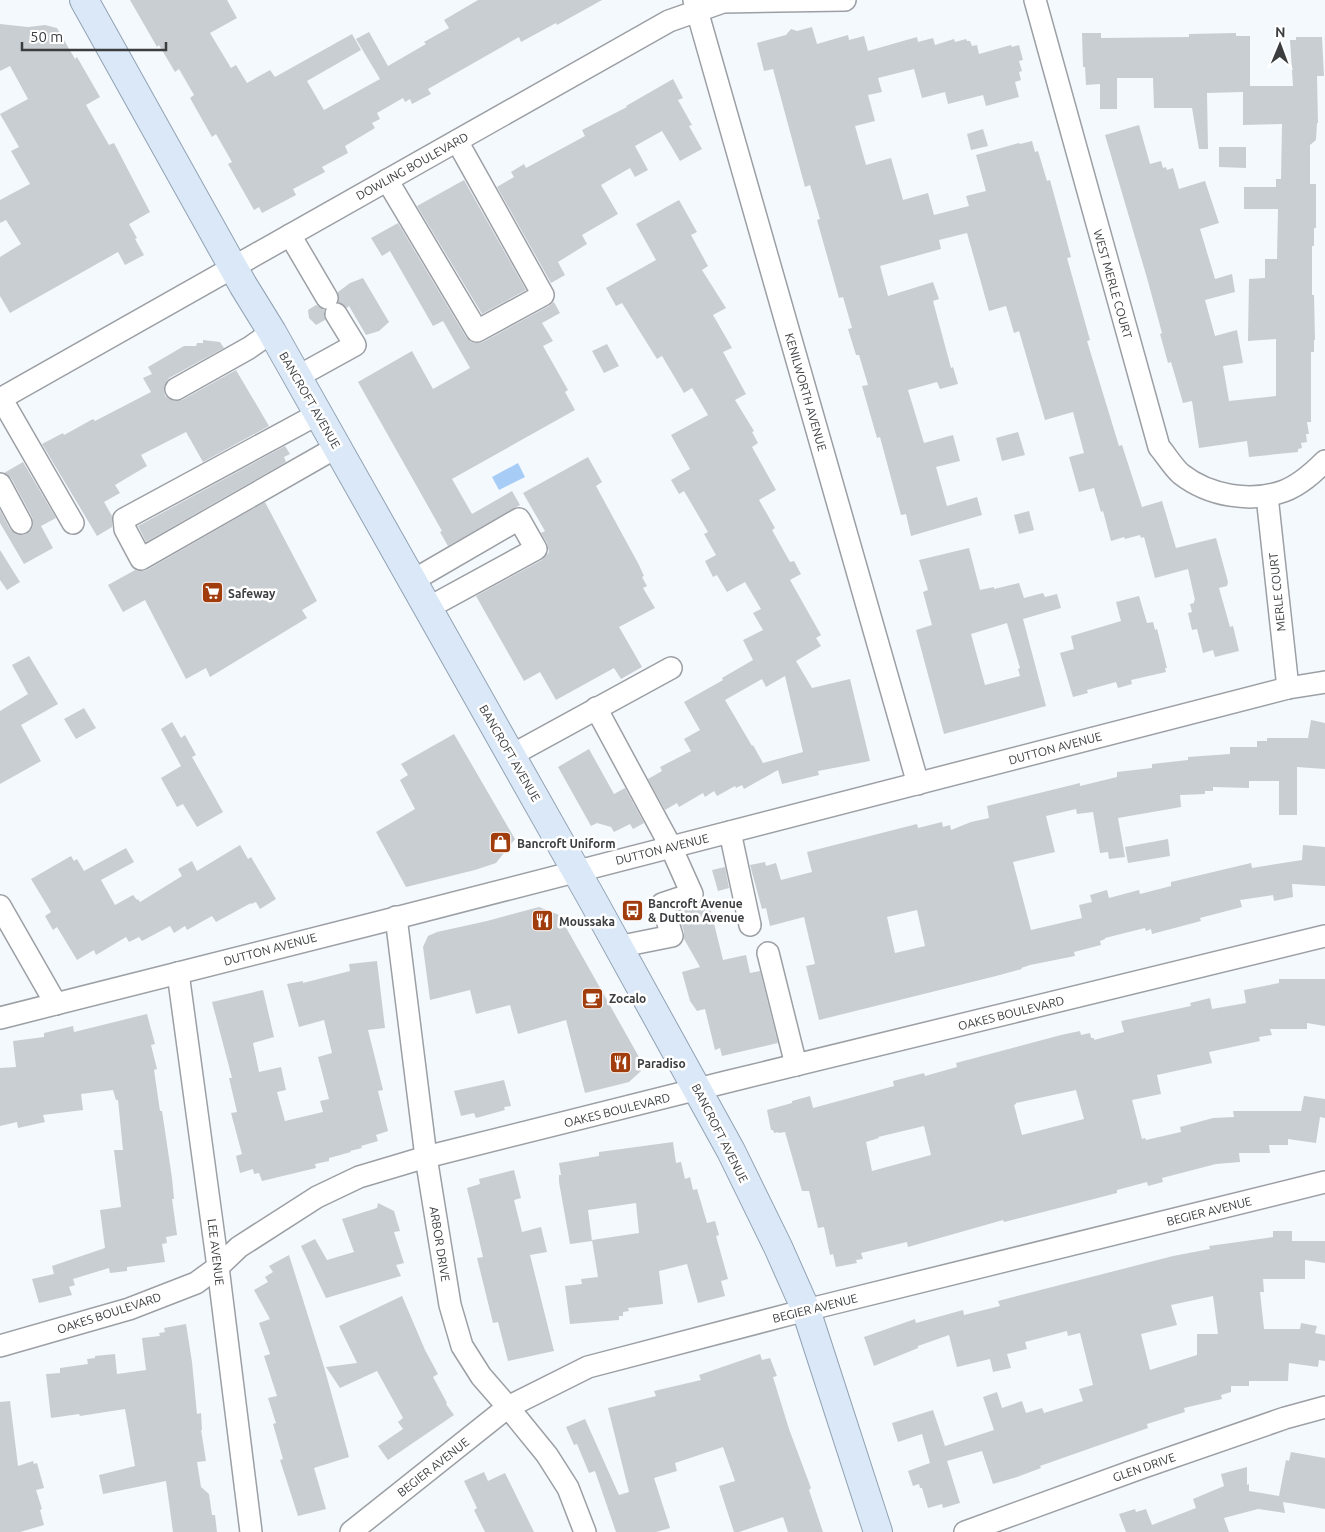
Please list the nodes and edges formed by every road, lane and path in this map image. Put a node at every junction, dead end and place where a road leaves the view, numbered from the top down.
1 (84, 0) edge
2 (844, 0) edge
3 (1035, 0) edge
4 (695, 5) edge
5 (457, 141) junction
6 (387, 180) junction
7 (290, 235) junction
8 (234, 267) junction
9 (272, 332) junction
10 (297, 378) junction
11 (176, 389) dead end
12 (0, 399) edge
13 (318, 414) junction
14 (337, 447) junction
15 (1325, 461) edge
16 (0, 484) edge
17 (1267, 496) junction
18 (21, 523) dead end
19 (73, 523) dead end
20 (412, 580) junction
21 (428, 608) junction
22 (671, 668) dead end
23 (1325, 682) edge
24 (1288, 688) junction
25 (596, 708) junction
26 (510, 756) junction
27 (918, 784) junction
28 (730, 832) junction
29 (671, 847) junction
30 (576, 871) junction
31 (0, 906) edge
32 (396, 917) junction
33 (750, 925) dead end
34 (1325, 936) edge
35 (617, 947) junction
36 (768, 953) dead end
37 (178, 973) junction
38 (56, 1004) junction
39 (0, 1018) edge
40 (796, 1065) junction
41 (698, 1090) junction
42 (426, 1158) junction
43 (1325, 1182) edge
44 (218, 1267) junction
45 (806, 1310) junction
46 (0, 1346) edge
47 (508, 1407) junction
48 (1325, 1407) edge
49 (251, 1532) edge
50 (351, 1532) edge
51 (585, 1532) edge
52 (878, 1532) edge
53 (965, 1532) edge

1 - 8 main road, BANCROFT AVENUE
2 - 4 street, DOWLING BOULEVARD
3 - 17 street, WEST MERLE COURT
4 - 5 street, DOWLING BOULEVARD
4 - 27 street, KENILWORTH AVENUE
5 - 6 street, DOWLING BOULEVARD
5 - 6 street
6 - 7 street, DOWLING BOULEVARD
7 - 8 street, DOWLING BOULEVARD
7 - 10 street
8 - 9 main road, BANCROFT AVENUE
8 - 12 street, DOWLING BOULEVARD
9 - 10 main road, BANCROFT AVENUE
9 - 11 street
10 - 13 main road, BANCROFT AVENUE
12 - 19 street
13 - 14 main road, BANCROFT AVENUE
13 - 14 street
14 - 20 main road, BANCROFT AVENUE
15 - 17 street
16 - 18 street
17 - 24 street, MERLE COURT
20 - 21 main road, BANCROFT AVENUE
20 - 21 street
21 - 26 main road, BANCROFT AVENUE
22 - 25 street
23 - 24 street, DUTTON AVENUE
24 - 27 street, DUTTON AVENUE
25 - 26 street
25 - 29 street
26 - 30 main road, BANCROFT AVENUE
27 - 28 street, DUTTON AVENUE
28 - 29 street, DUTTON AVENUE
28 - 33 street
29 - 30 street, DUTTON AVENUE
29 - 35 street
30 - 32 street, DUTTON AVENUE
30 - 35 main road, BANCROFT AVENUE
31 - 38 street
32 - 37 street, DUTTON AVENUE
32 - 42 street, ARBOR DRIVE
34 - 40 street, OAKES BOULEVARD
35 - 41 main road, BANCROFT AVENUE
36 - 40 street
37 - 38 street, DUTTON AVENUE
37 - 44 street, LEE AVENUE
38 - 39 street, DUTTON AVENUE
40 - 41 street, OAKES BOULEVARD
41 - 42 street, OAKES BOULEVARD
41 - 45 main road, BANCROFT AVENUE
42 - 44 street, OAKES BOULEVARD
42 - 47 street, ARBOR DRIVE
43 - 45 street, BEGIER AVENUE
44 - 46 street, OAKES BOULEVARD
44 - 49 street, LEE AVENUE
45 - 47 street, BEGIER AVENUE
45 - 52 main road, BANCROFT AVENUE
47 - 50 street, BEGIER AVENUE
47 - 51 street, ARBOR DRIVE
48 - 53 street, GLEN DRIVE

